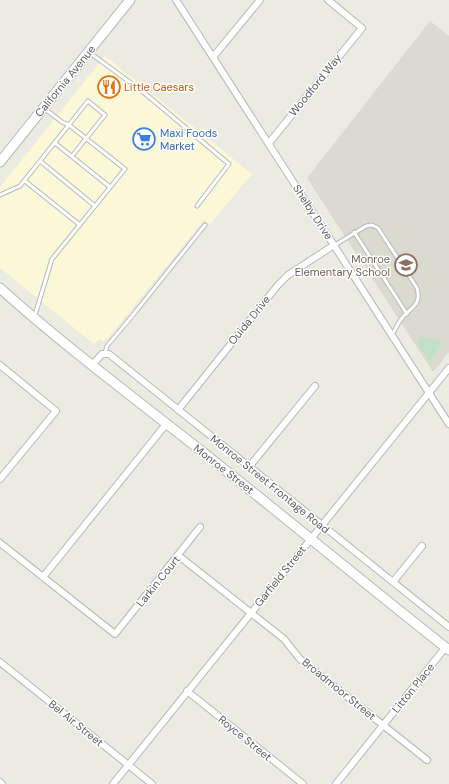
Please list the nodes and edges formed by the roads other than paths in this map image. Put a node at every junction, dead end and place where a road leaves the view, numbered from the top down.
1 (130, 0) edge
2 (176, 0) edge
3 (260, 0) edge
4 (328, 0) edge
5 (88, 52) junction
6 (213, 57) junction
7 (44, 108) junction
8 (69, 125) junction
9 (86, 138) junction
10 (55, 143) junction
11 (269, 143) junction
12 (72, 156) junction
13 (0, 162) edge
14 (40, 162) junction
15 (24, 181) junction
16 (110, 187) junction
17 (0, 195) edge
18 (95, 206) junction
19 (196, 206) dead end
20 (80, 225) junction
21 (205, 225) dead end
22 (354, 232) junction
23 (334, 245) junction
24 (0, 288) edge
25 (407, 314) junction
26 (34, 317) junction
27 (392, 335) junction
28 (105, 353) junction
29 (0, 365) edge
30 (92, 365) junction
31 (449, 368) edge
32 (315, 386) dead end
33 (428, 392) junction
34 (178, 410) junction
35 (167, 423) junction
36 (449, 424) edge
37 (249, 467) junction
38 (0, 479) edge
39 (321, 526) junction
40 (200, 527) dead end
41 (311, 538) junction
42 (0, 543) edge
43 (422, 546) dead end
44 (179, 556) junction
45 (43, 577) junction
46 (393, 582) junction
47 (251, 613) junction
48 (449, 627) edge
49 (447, 649) edge
50 (0, 662) edge
51 (187, 691) junction
52 (383, 725) junction
53 (427, 760) dead end
54 (128, 765) junction
55 (113, 784) edge
56 (152, 784) edge
57 (303, 784) edge
58 (336, 784) edge

1 - 5 main road, California Avenue
2 - 6 street, Shelby Drive
3 - 6 street
4 - 11 street, Woodford Way
5 - 7 main road, California Avenue
5 - 19 lane
6 - 11 street, Shelby Drive
7 - 8 lane
7 - 13 main road, California Avenue
8 - 9 lane
8 - 9 lane
8 - 10 lane
9 - 12 lane
9 - 16 lane
10 - 12 lane
10 - 14 lane
11 - 23 street, Shelby Drive
12 - 16 lane
14 - 15 lane
14 - 18 lane
15 - 17 lane
15 - 20 lane
16 - 18 lane
18 - 20 lane
20 - 26 lane
21 - 28 lane
22 - 23 lane
22 - 25 lane
22 - 25 lane
23 - 27 street, Shelby Drive
23 - 34 street, Ouida Drive
24 - 26 main road, Monroe Street
25 - 27 lane
26 - 30 main road, Monroe Street
27 - 33 street, Shelby Drive
28 - 30 street
28 - 34 street, Monroe Street Frontage Road
29 - 38 street
30 - 35 main road, Monroe Street
31 - 33 street, Garfield Street
32 - 37 street
33 - 36 street, Shelby Drive
33 - 39 street, Garfield Street
34 - 37 street, Monroe Street Frontage Road
35 - 41 main road, Monroe Street
35 - 45 street
37 - 39 street, Monroe Street Frontage Road
39 - 41 street, Garfield Street
39 - 46 street, Monroe Street Frontage Road
40 - 44 street, Larkin Court
41 - 47 street, Garfield Street
41 - 49 main road, Monroe Street
42 - 45 street
43 - 46 street
44 - 45 street, Larkin Court
44 - 47 street, Broadmoor Street
46 - 48 street, Monroe Street Frontage Road
47 - 51 street, Garfield Street
47 - 52 street, Broadmoor Street
49 - 52 street, Litton Place
50 - 54 street, Bel Air Street
51 - 54 street, Garfield Street
51 - 57 street, Royce Street
52 - 53 street, Broadmoor Street
52 - 58 street, Litton Place
54 - 55 street, Garfield Street
54 - 56 street, Bel Air Street

